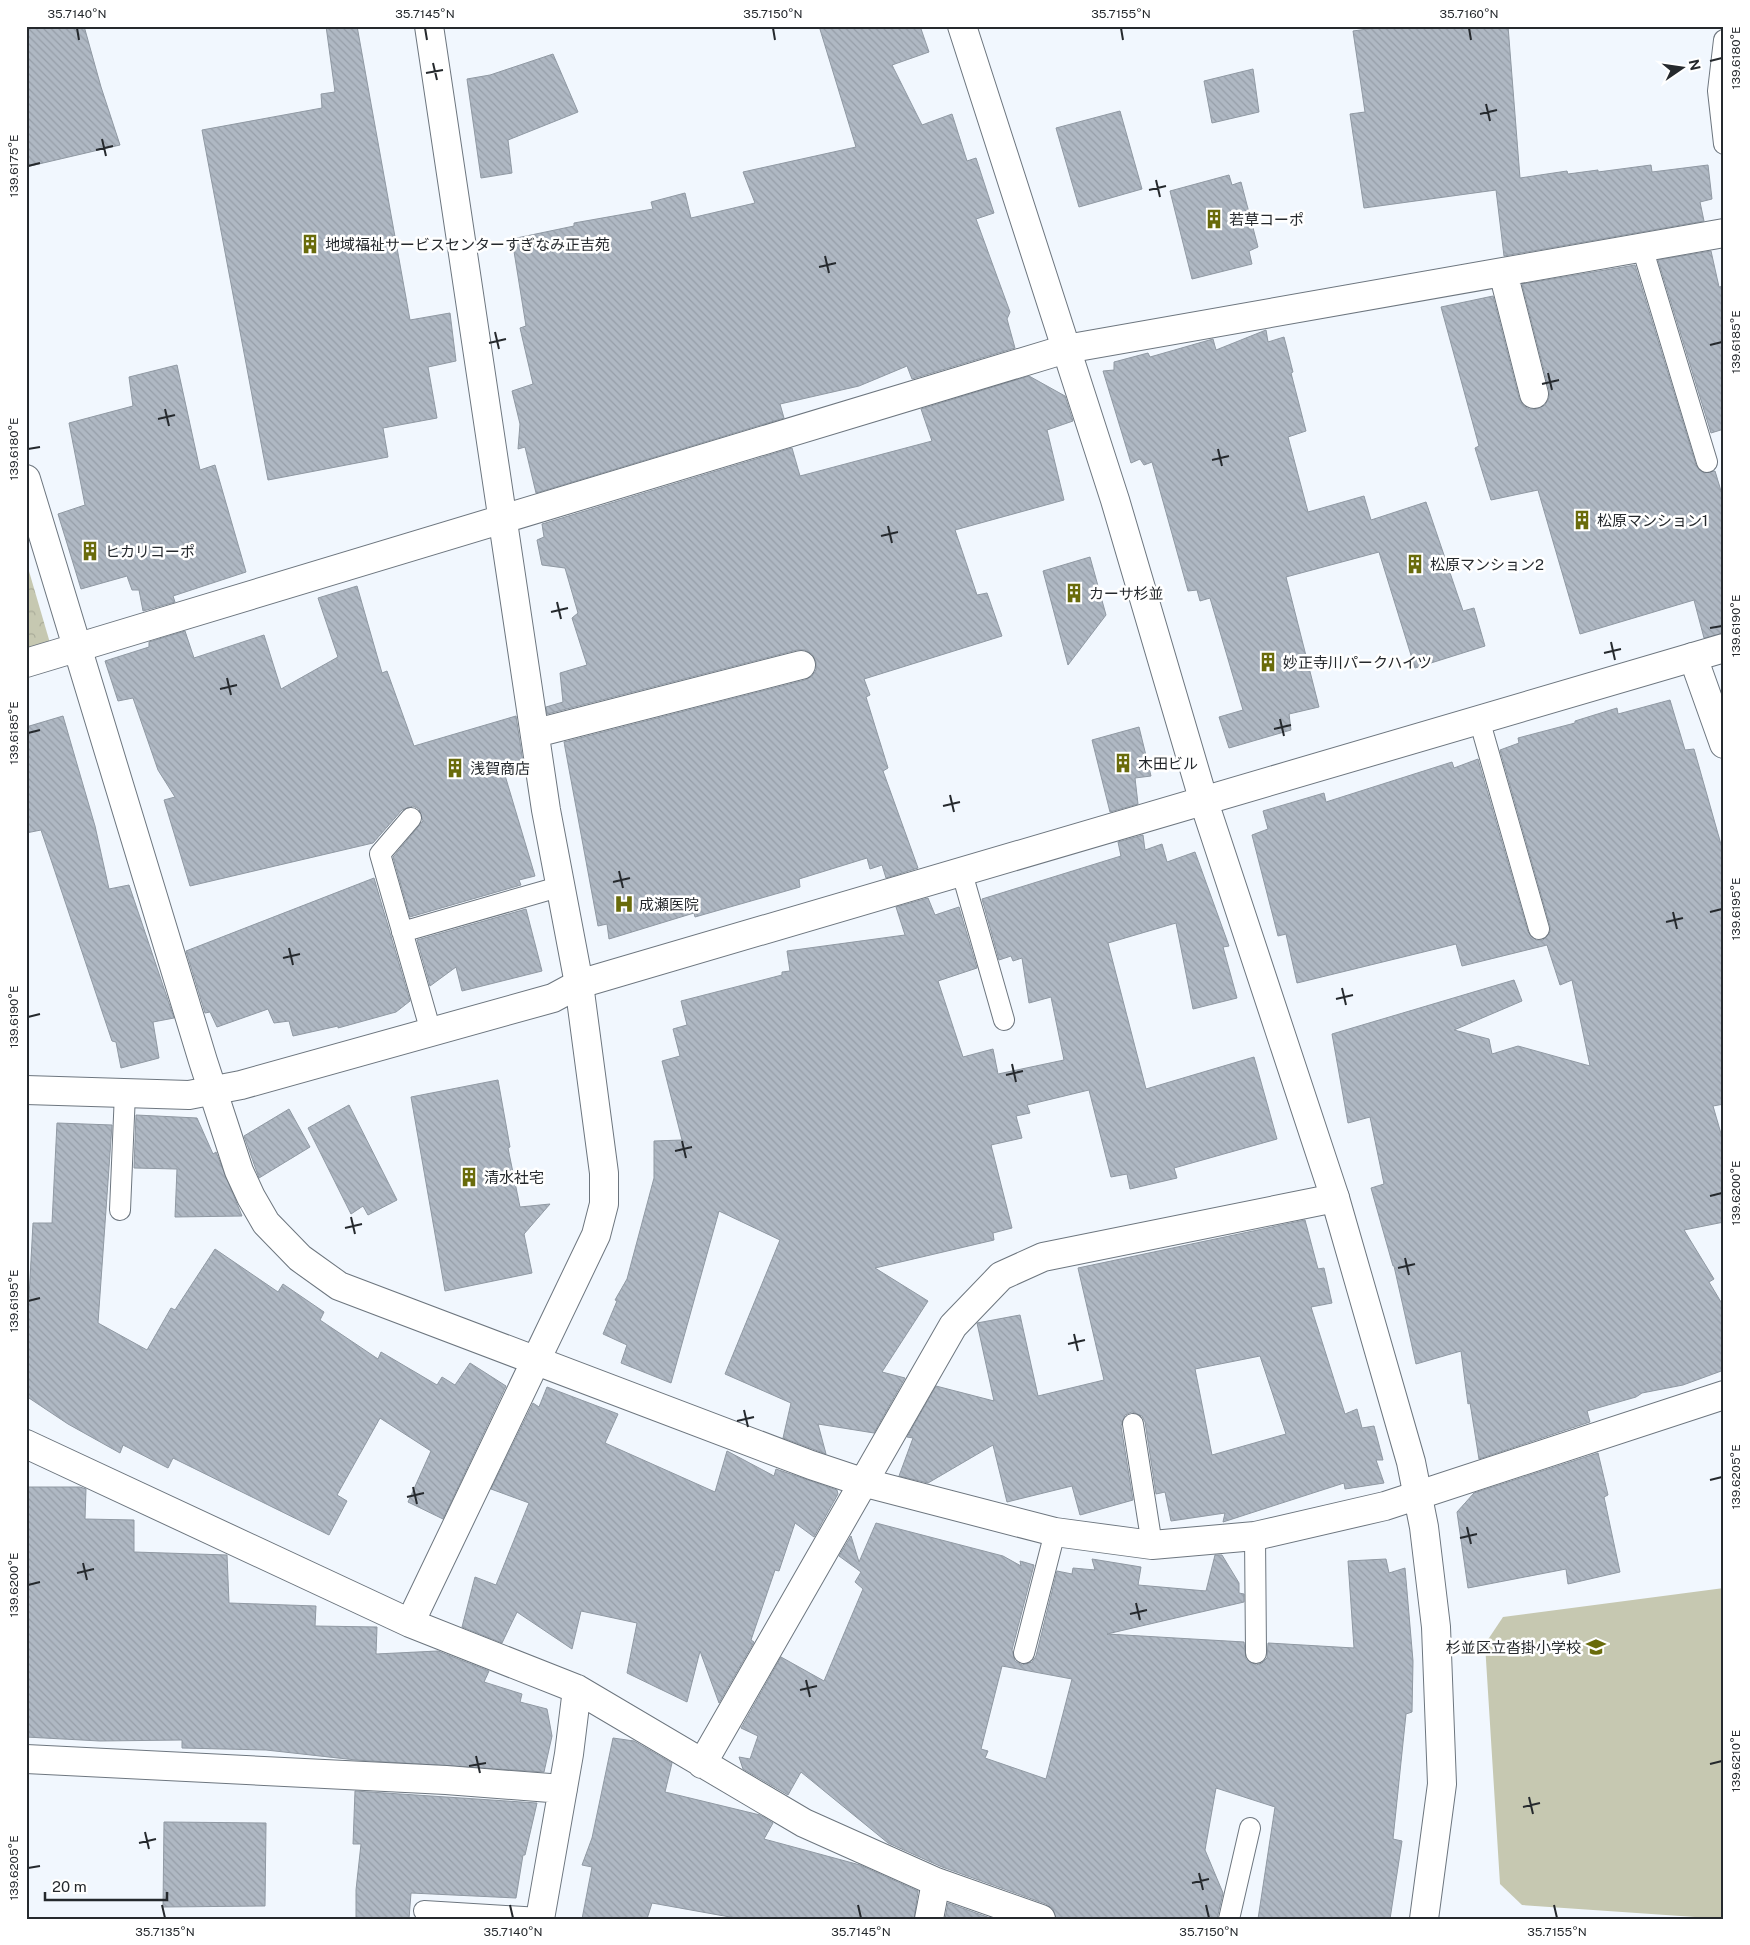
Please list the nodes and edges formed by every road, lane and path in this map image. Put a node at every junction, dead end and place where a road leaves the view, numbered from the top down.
1 (429, 26) edge
2 (962, 26) edge
3 (1724, 40) edge
4 (1724, 144) edge
5 (1724, 233) edge
6 (1642, 247) junction
7 (1503, 272) junction
8 (1066, 349) junction
9 (1534, 394) dead end
10 (1707, 462) dead end
11 (26, 479) edge
12 (503, 521) junction
13 (79, 648) junction
14 (1724, 648) edge
15 (1693, 658) junction
16 (26, 663) edge
17 (801, 665) dead end
18 (1479, 719) junction
19 (536, 733) junction
20 (1724, 744) edge
21 (1204, 802) junction
22 (411, 818) dead end
23 (962, 873) junction
24 (562, 886) junction
25 (1539, 929) dead end
26 (402, 932) junction
27 (580, 984) junction
28 (1004, 1020) dead end
29 (431, 1032) junction
30 (26, 1090) edge
31 (213, 1091) junction
32 (125, 1093) junction
33 (1335, 1198) junction
34 (120, 1210) dead end
35 (538, 1360) junction
36 (1724, 1395) edge
37 (1133, 1424) dead end
38 (26, 1444) edge
39 (862, 1482) junction
40 (1418, 1494) junction
41 (1055, 1532) junction
42 (1254, 1536) junction
43 (1152, 1545) junction
44 (410, 1623) junction
45 (1024, 1653) dead end
46 (1256, 1653) dead end
47 (577, 1689) junction
48 (26, 1759) edge
49 (702, 1764) junction
50 (563, 1789) junction
51 (1250, 1828) dead end
52 (936, 1882) junction
53 (424, 1911) dead end
54 (540, 1918) edge
55 (929, 1919) edge
56 (1041, 1919) edge
57 (1229, 1919) edge
58 (1424, 1919) edge

1 - 12 street
2 - 8 street
3 - 4 lane
5 - 6 street
6 - 7 street
6 - 10 lane
7 - 8 street
7 - 9 street
8 - 12 street
8 - 21 street
11 - 13 street
12 - 13 street
12 - 19 street
13 - 16 street
13 - 31 street
14 - 15 street
15 - 18 street
15 - 20 street
17 - 19 street
18 - 21 street
18 - 25 lane
19 - 24 street
21 - 23 street
21 - 33 street
22 - 26 lane
23 - 27 street
23 - 28 lane
24 - 26 lane
24 - 27 street
26 - 29 lane
27 - 29 street
27 - 35 street
29 - 31 street
30 - 32 street
31 - 32 street
31 - 35 street
32 - 34 lane
33 - 39 street
33 - 40 street
35 - 39 street
35 - 44 street
36 - 40 street
37 - 43 lane
38 - 44 street
39 - 41 street
39 - 49 street
40 - 42 street
40 - 58 street
41 - 43 street
41 - 45 lane
42 - 43 street
42 - 46 lane
44 - 47 street
47 - 49 street
47 - 50 street
48 - 50 street
49 - 52 street
50 - 54 street
51 - 57 lane
52 - 55 street
52 - 56 street
53 - 54 lane

